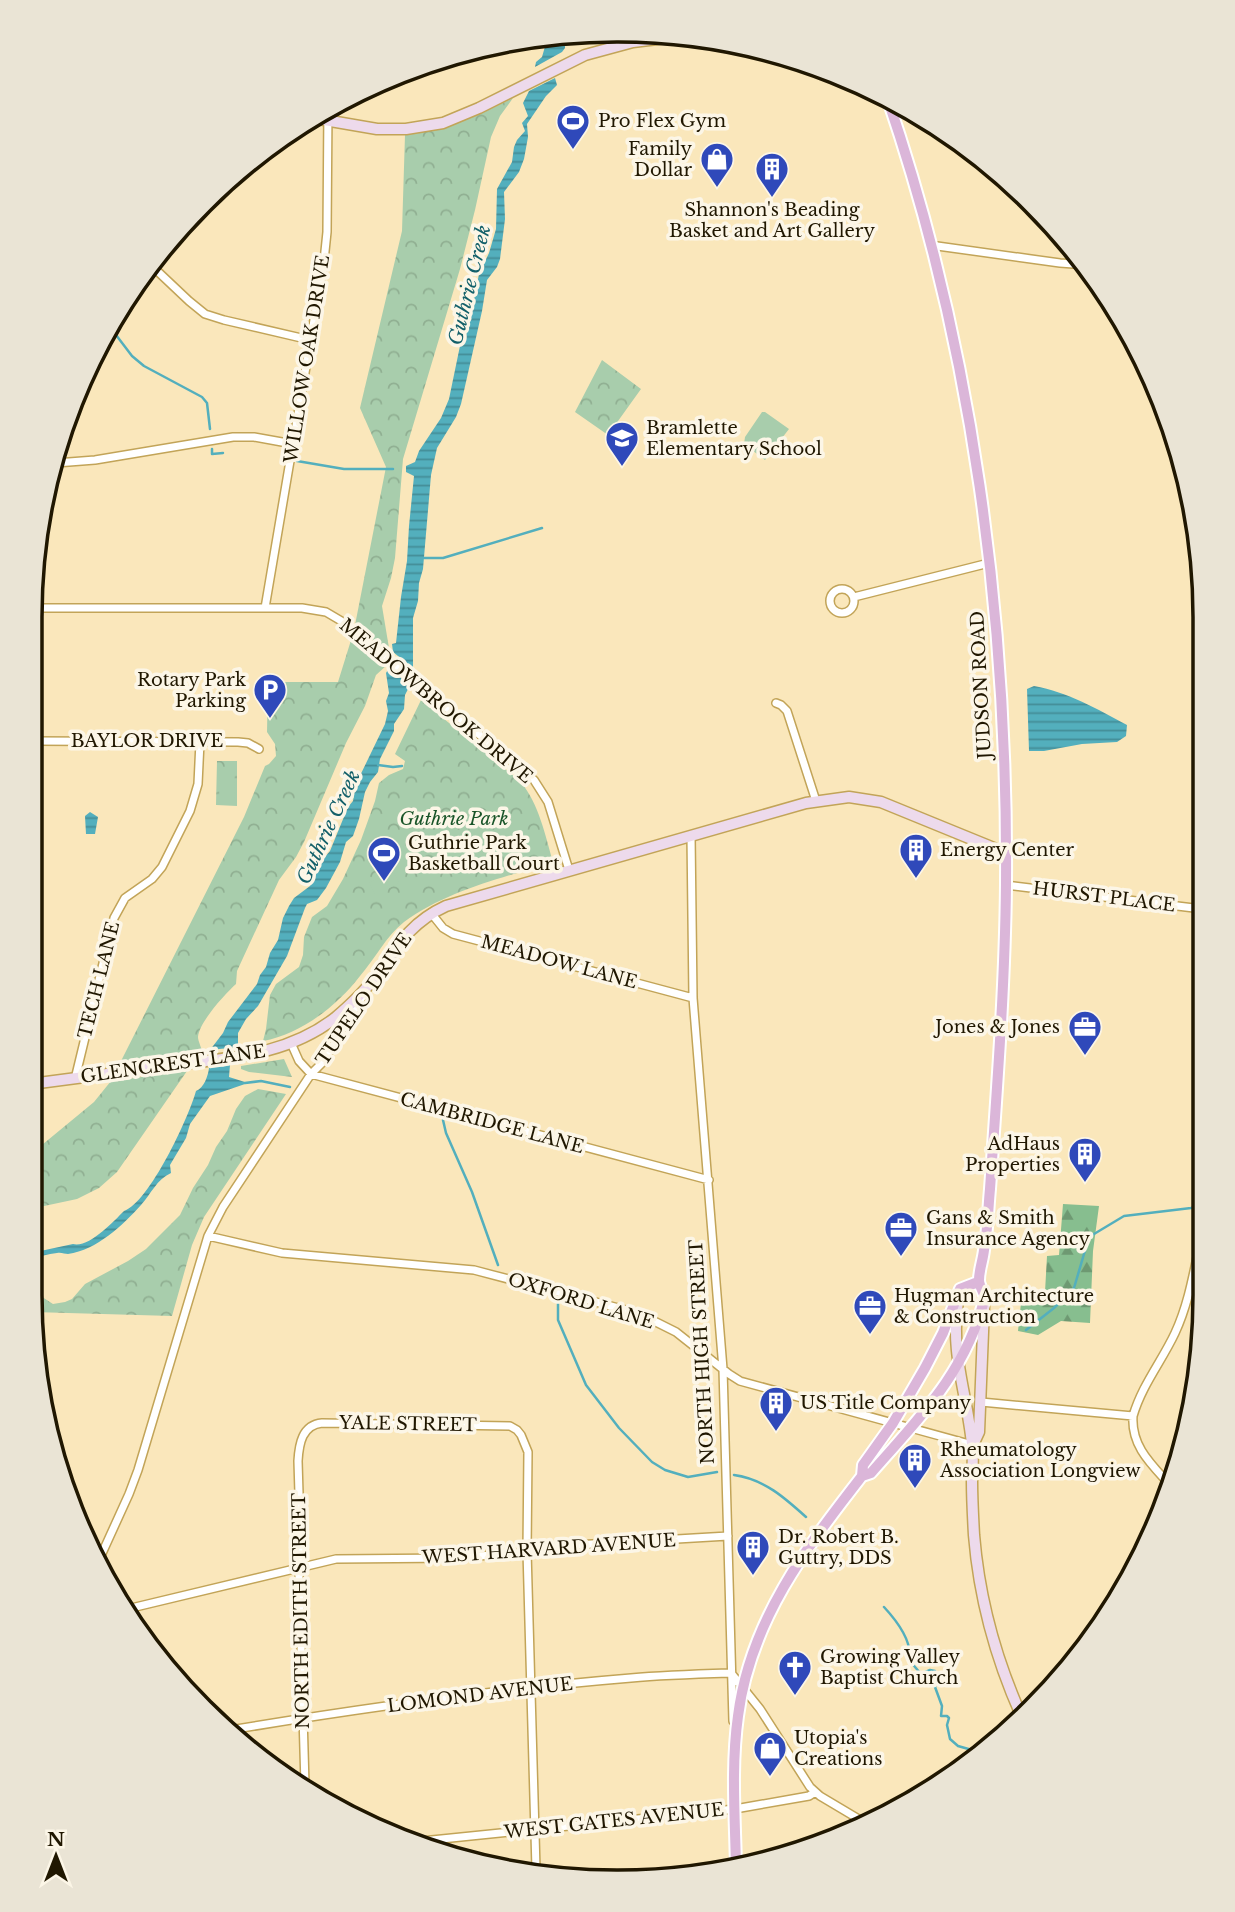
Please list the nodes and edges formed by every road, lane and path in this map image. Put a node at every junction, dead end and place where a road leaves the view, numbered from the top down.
1 (632, 42) edge
2 (892, 112) edge
3 (328, 121) joint
4 (930, 245) junction
5 (1071, 264) edge
6 (158, 272) edge
7 (310, 340) junction
8 (293, 444) junction
9 (64, 462) edge
10 (989, 563) junction
11 (854, 597) dead end
12 (42, 608) edge
13 (265, 608) junction
14 (776, 703) dead end
15 (42, 741) edge
16 (200, 742) junction
17 (259, 749) dead end
18 (816, 802) junction
19 (691, 835) junction
20 (1006, 853) junction
21 (569, 870) junction
22 (1006, 885) junction
23 (1193, 908) edge
24 (431, 914) junction
25 (374, 979) junction
26 (693, 998) junction
27 (291, 1043) junction
28 (311, 1074) junction
29 (75, 1079) junction
30 (42, 1083) edge
31 (709, 1180) junction
32 (208, 1236) junction
33 (1193, 1273) edge
34 (978, 1282) junction
35 (960, 1289) junction
36 (985, 1297) junction
37 (958, 1366) junction
38 (723, 1369) junction
39 (981, 1402) junction
40 (1133, 1416) junction
41 (893, 1423) junction
42 (910, 1429) junction
43 (302, 1437) joint
44 (973, 1446) junction
45 (862, 1476) junction
46 (1163, 1476) edge
47 (728, 1536) junction
48 (527, 1551) junction
49 (103, 1552) edge
50 (300, 1567) junction
51 (134, 1606) edge
52 (731, 1673) junction
53 (743, 1688) junction
54 (530, 1689) junction
55 (1018, 1707) edge
56 (304, 1719) junction
57 (240, 1729) edge
58 (735, 1753) junction
59 (305, 1777) edge
60 (815, 1792) junction
61 (735, 1809) junction
62 (857, 1818) edge
63 (535, 1829) junction
64 (435, 1840) edge
65 (736, 1858) edge
66 (536, 1864) edge

1 - 3 street
2 - 4 main road, JUDSON ROAD
3 - 7 street, WILLOW OAK DRIVE
4 - 5 street
4 - 10 main road, JUDSON ROAD
6 - 7 street
7 - 8 street, WILLOW OAK DRIVE
8 - 9 street
8 - 13 street, WILLOW OAK DRIVE
10 - 11 street
10 - 20 main road, JUDSON ROAD
12 - 13 street, MEADOWBROOK DRIVE
13 - 21 street, MEADOWBROOK DRIVE
14 - 18 street
15 - 16 street, BAYLOR DRIVE
16 - 17 street, BAYLOR DRIVE
16 - 29 street, TECH LANE
18 - 19 street, TUPELO DRIVE
18 - 20 street, TUPELO DRIVE
19 - 21 street, TUPELO DRIVE
19 - 26 street, NORTH HIGH STREET
20 - 22 main road, JUDSON ROAD
21 - 24 street, TUPELO DRIVE
22 - 23 street, HURST PLACE
22 - 34 main road, JUDSON ROAD
24 - 25 street, TUPELO DRIVE
24 - 26 street, MEADOW LANE
25 - 27 street, GLENCREST LANE
25 - 28 street, TUPELO DRIVE
26 - 31 street, NORTH HIGH STREET
27 - 28 street
27 - 29 street, GLENCREST LANE
28 - 31 street, CAMBRIDGE LANE
28 - 32 street, TUPELO DRIVE
29 - 30 street, GLENCREST LANE
31 - 38 street, NORTH HIGH STREET
32 - 38 street, OXFORD LANE
32 - 49 street, TUPELO DRIVE
33 - 40 street
34 - 35 main road
34 - 36 main road
35 - 37 street
35 - 41 main road
36 - 37 main road
36 - 39 street
37 - 42 main road
37 - 44 street
38 - 41 street, OXFORD LANE
38 - 47 street, NORTH HIGH STREET
39 - 40 street
39 - 44 street
40 - 46 street
41 - 42 street, OXFORD LANE
41 - 45 main road
42 - 44 street, OXFORD LANE
42 - 45 main road
43 - 48 street, YALE STREET
43 - 50 street, NORTH EDITH STREET
44 - 55 street
45 - 53 main road
47 - 48 street, WEST HARVARD AVENUE
47 - 52 street, NORTH HIGH STREET
48 - 50 street, WEST HARVARD AVENUE
48 - 54 street
50 - 51 street, WEST HARVARD AVENUE
50 - 56 street, NORTH EDITH STREET
52 - 53 street
52 - 54 street, LOMOND AVENUE
52 - 58 street, NORTH HIGH STREET
53 - 58 main road
53 - 60 street
54 - 56 street, LOMOND AVENUE
54 - 63 street
56 - 57 street, LOMOND AVENUE
56 - 59 street, NORTH EDITH STREET
58 - 61 main road, NORTH HIGH STREET
60 - 61 street, WEST GATES AVENUE
60 - 62 street
61 - 63 street, WEST GATES AVENUE
61 - 65 main road, NORTH HIGH STREET
63 - 64 street, WEST GATES AVENUE
63 - 66 street

